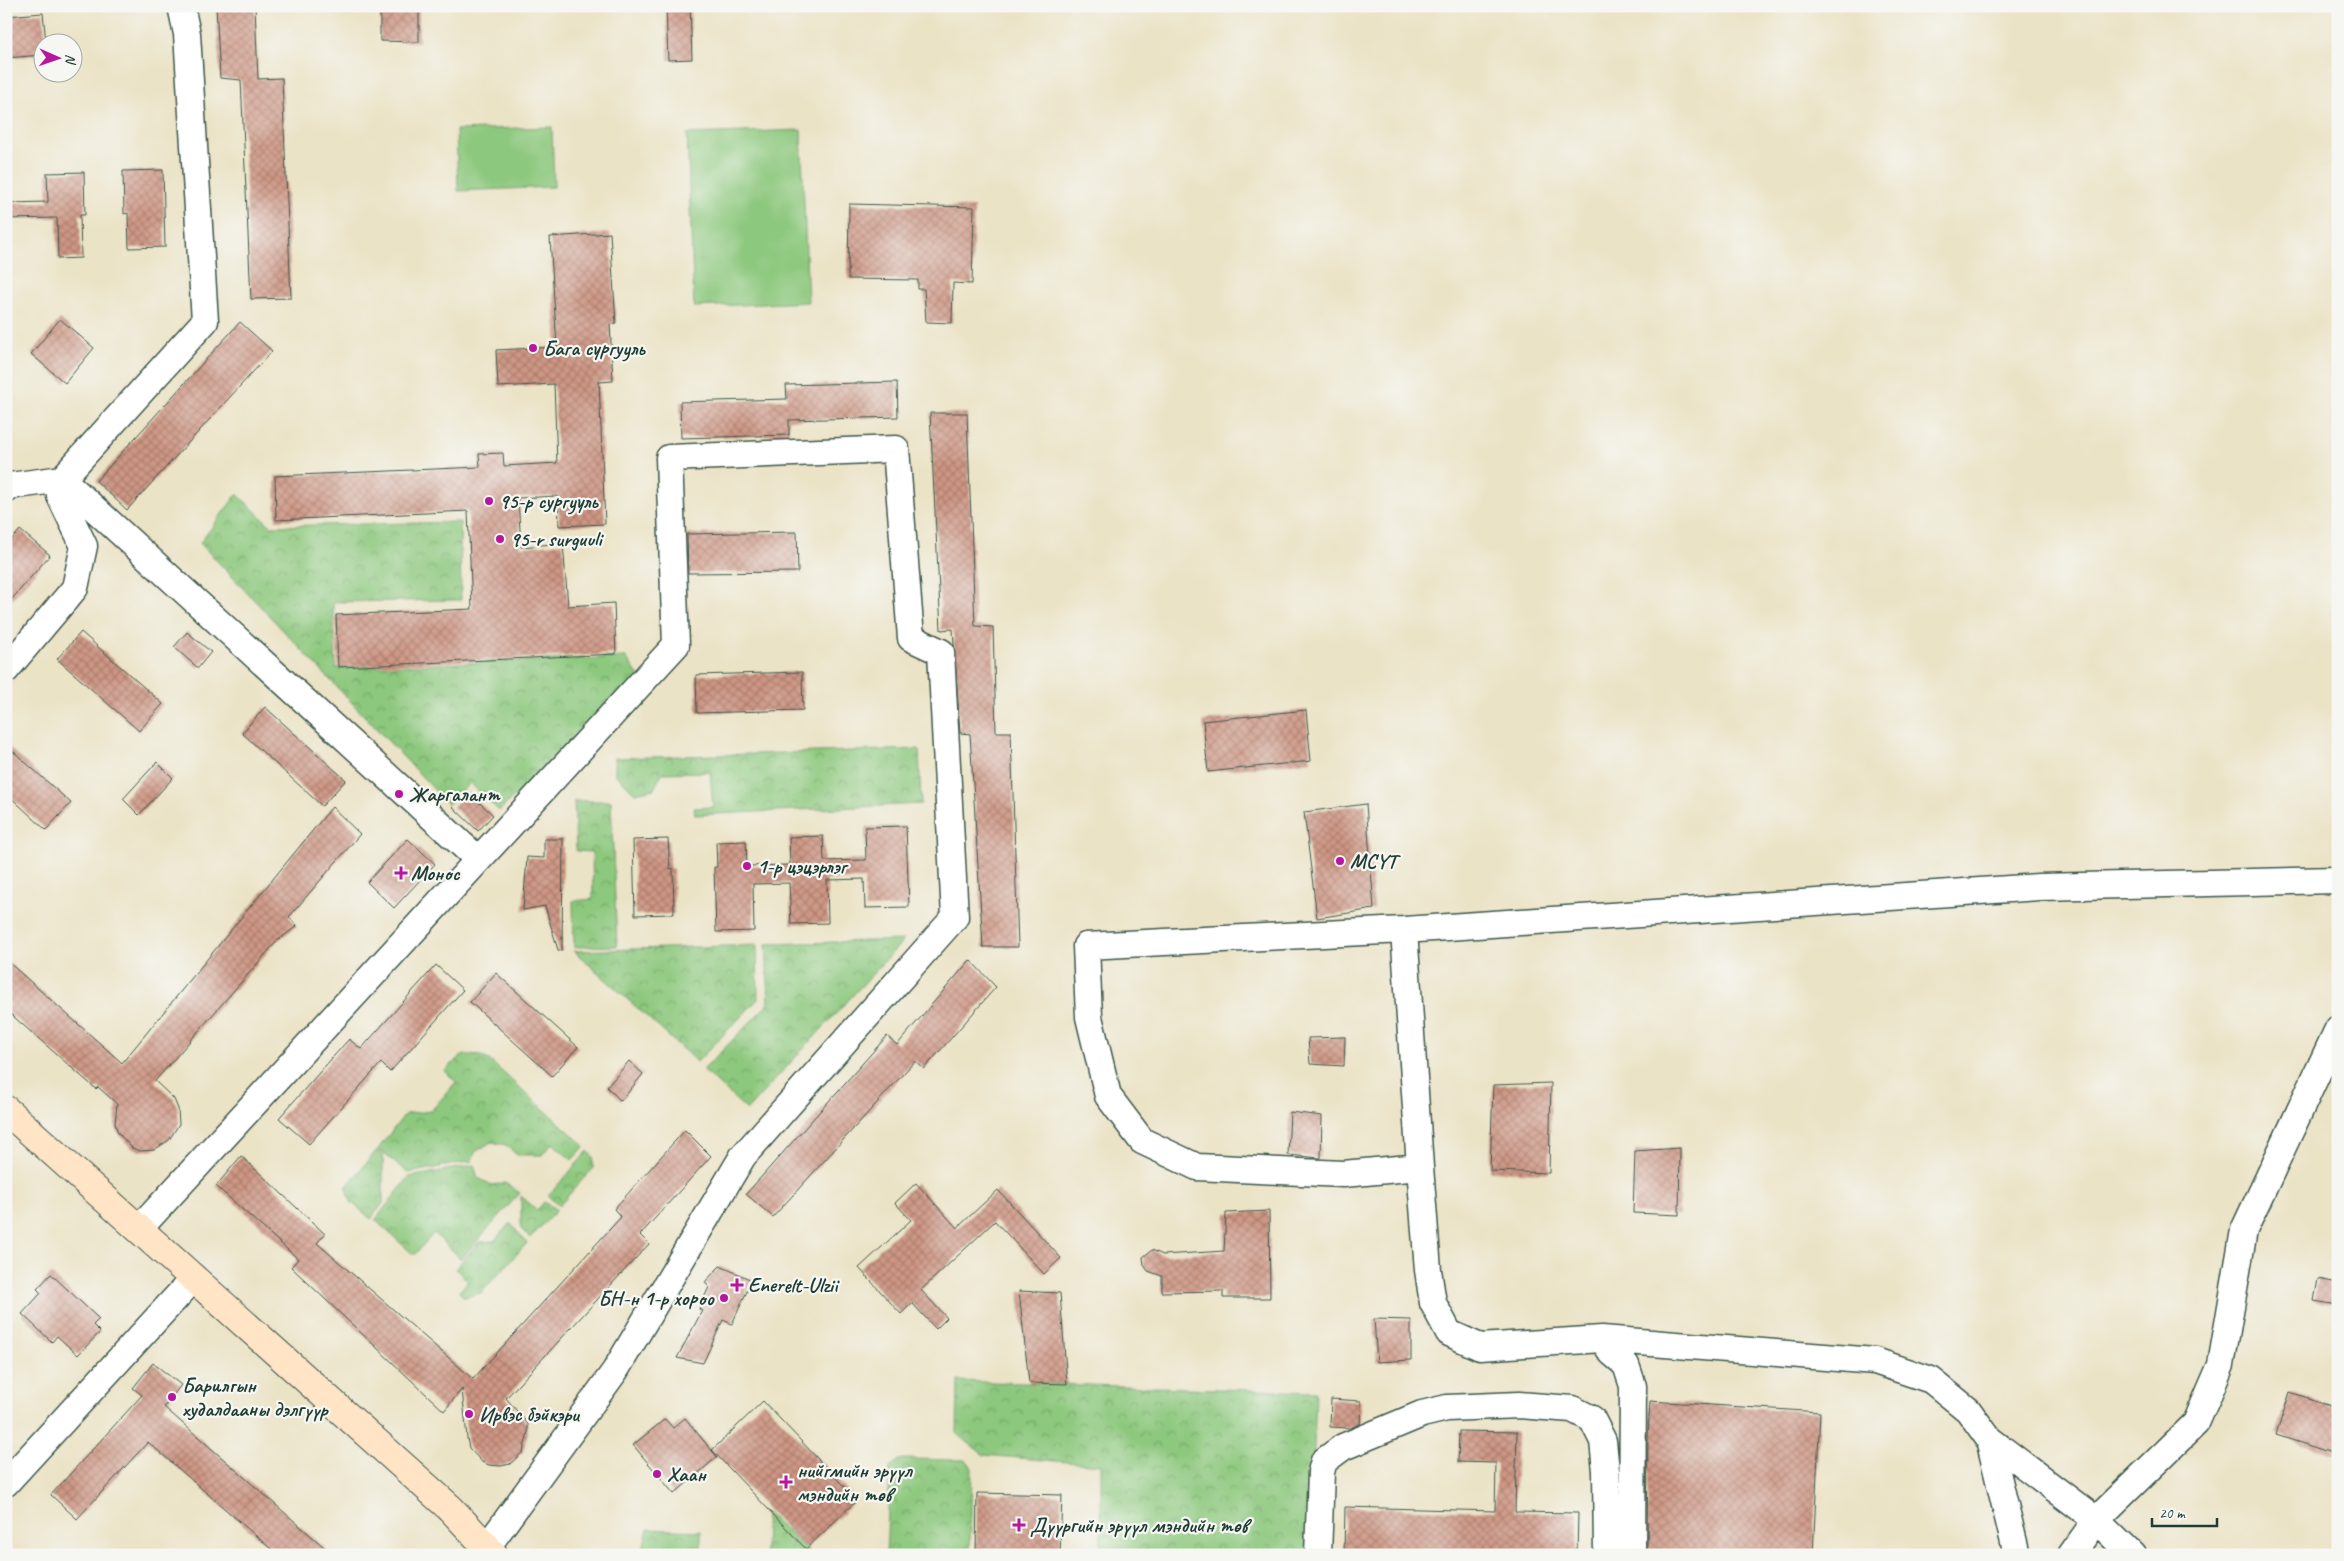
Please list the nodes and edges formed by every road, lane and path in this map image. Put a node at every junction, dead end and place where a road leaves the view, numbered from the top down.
1 (180, 6) edge
2 (62, 479) junction
3 (6, 490) edge
4 (6, 670) edge
5 (480, 858) junction
6 (2338, 880) edge
7 (1404, 930) junction
8 (2338, 1029) edge
9 (6, 1110) edge
10 (1420, 1167) junction
11 (139, 1229) junction
12 (194, 1278) junction
13 (1602, 1339) junction
14 (1989, 1439) junction
15 (6, 1483) edge
16 (2096, 1520) junction
17 (490, 1551) edge
18 (1318, 1555) edge
19 (1607, 1555) edge
20 (1632, 1555) edge
21 (2017, 1555) edge
22 (2071, 1555) edge
23 (2132, 1555) edge

1 - 2 street
2 - 3 street
2 - 4 street
2 - 5 street
5 - 11 street
5 - 17 street
6 - 7 street
7 - 10 street
7 - 10 street
8 - 16 street
9 - 11 main road
10 - 13 street
11 - 12 main road
12 - 15 street
12 - 17 main road
13 - 14 street
13 - 20 street
14 - 16 street
14 - 21 street
16 - 22 street
16 - 23 street
18 - 19 street

